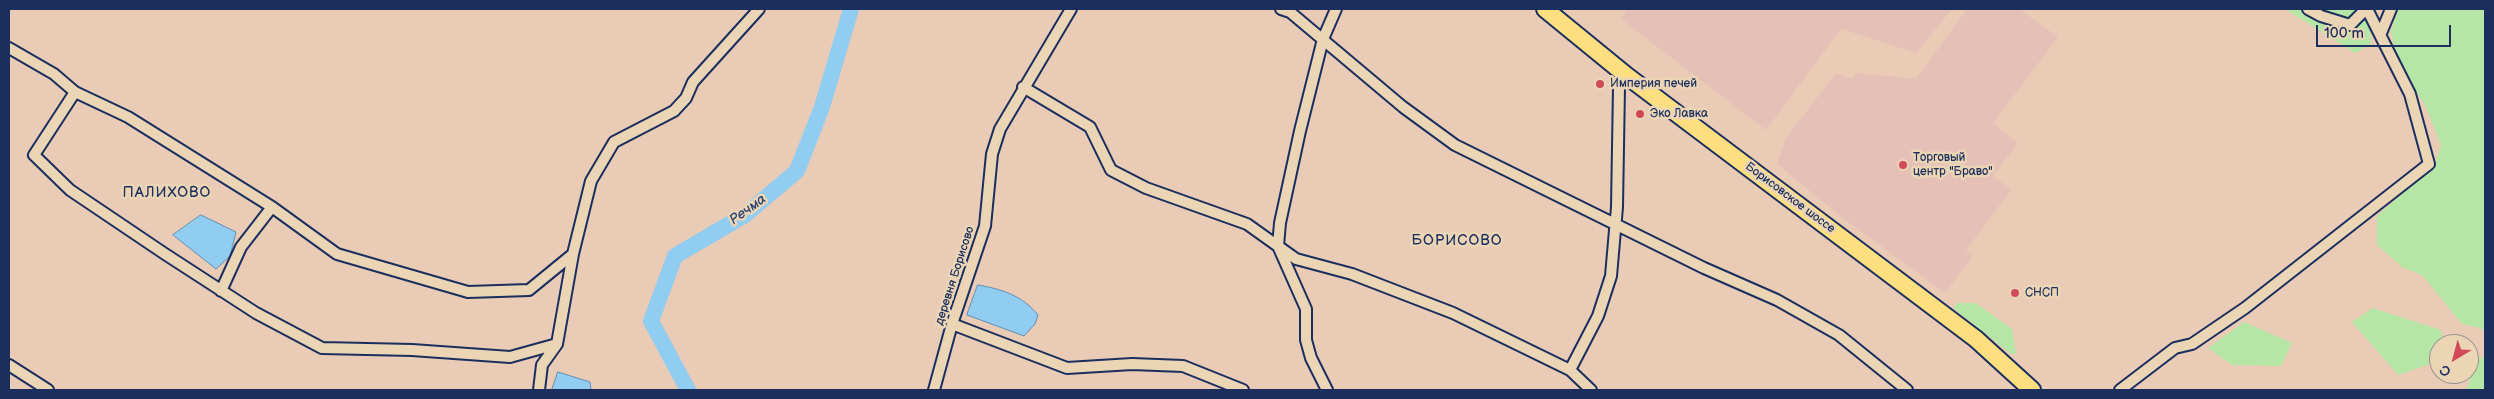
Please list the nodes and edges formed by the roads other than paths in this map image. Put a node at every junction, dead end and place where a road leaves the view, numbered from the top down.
1 (759, 9) edge
2 (1071, 9) edge
3 (1282, 9) edge
4 (1336, 9) edge
5 (1545, 9) edge
6 (2308, 9) edge
7 (2367, 9) edge
8 (2391, 9) edge
9 (2381, 34) junction
10 (1323, 38) junction
11 (9, 48) edge
12 (1627, 76) junction
13 (1023, 87) junction
14 (74, 92) junction
15 (272, 207) junction
16 (1615, 223) junction
17 (1278, 246) junction
18 (573, 254) junction
19 (222, 291) junction
20 (952, 324) junction
21 (557, 344) junction
22 (9, 365) edge
23 (1570, 370) junction
24 (1895, 386) edge
25 (48, 390) edge
26 (539, 390) edge
27 (934, 390) edge
28 (1243, 390) edge
29 (1327, 390) edge
30 (1591, 390) edge
31 (1907, 390) edge
32 (2032, 390) edge
33 (2120, 390) edge

1 - 18 street
2 - 13 street, деревня Борисово
3 - 10 street
4 - 10 street
5 - 12 main road, Борисовское шоссе
6 - 7 street
7 - 9 street
8 - 9 street
9 - 33 street
10 - 16 street
10 - 17 street
11 - 14 street
12 - 16 street
12 - 32 main road, Борисовское шоссе
13 - 17 street
13 - 20 street, деревня Борисово
14 - 15 street
14 - 19 street
15 - 18 street
15 - 19 street
16 - 23 street
16 - 24 street
17 - 23 street
17 - 29 street
18 - 21 street
19 - 21 street
20 - 27 street, деревня Борисово
20 - 28 street
21 - 26 street
22 - 25 street
23 - 30 street
24 - 31 street

